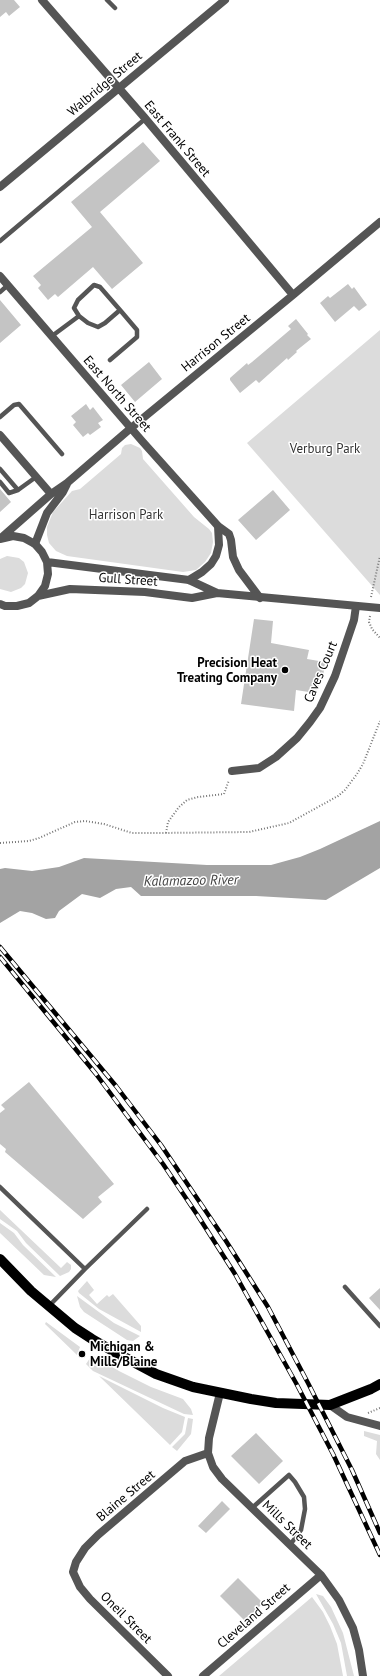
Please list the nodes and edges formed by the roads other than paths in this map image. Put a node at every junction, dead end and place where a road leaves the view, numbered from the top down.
1 (42, 0) edge
2 (107, 0) edge
3 (225, 0) edge
4 (115, 8) dead end
5 (118, 89) junction
6 (145, 120) junction
7 (0, 187) edge
8 (380, 222) edge
9 (0, 241) edge
10 (0, 276) edge
11 (8, 285) junction
12 (0, 292) edge
13 (293, 295) junction
14 (120, 310) junction
15 (79, 316) junction
16 (52, 336) junction
17 (110, 360) dead end
18 (0, 417) edge
19 (131, 428) junction
20 (0, 435) edge
21 (62, 454) dead end
22 (0, 469) edge
23 (36, 476) junction
24 (0, 482) edge
25 (67, 483) junction
26 (18, 490) junction
27 (51, 494) junction
28 (218, 526) junction
29 (1, 538) edge
30 (35, 544) junction
31 (47, 562) junction
32 (188, 580) junction
33 (217, 593) junction
34 (38, 596) junction
35 (260, 598) junction
36 (0, 604) edge
37 (356, 606) junction
38 (380, 608) edge
39 (232, 771) road end
40 (0, 1187) edge
41 (147, 1209) dead end
42 (0, 1259) edge
43 (85, 1269) junction
44 (345, 1287) dead end
45 (49, 1306) junction
46 (380, 1326) edge
47 (380, 1384) edge
48 (220, 1393) junction
49 (330, 1405) junction
50 (380, 1426) edge
51 (208, 1453) junction
52 (252, 1508) junction
53 (290, 1545) junction
54 (73, 1572) joint
55 (321, 1575) junction
56 (168, 1676) edge
57 (203, 1676) edge
58 (363, 1676) edge

1 - 5 street, East Frank Street
2 - 4 lane
3 - 5 street, Walbridge Street
5 - 6 street, East Frank Street
5 - 7 street, Walbridge Street
6 - 9 lane
6 - 13 street, East Frank Street
8 - 13 street, Harrison Street
10 - 11 street, East North Street
11 - 12 lane
11 - 16 street, East North Street
13 - 19 street, Harrison Street
14 - 15 lane
14 - 15 lane
14 - 17 lane
15 - 16 lane
16 - 19 street, East North Street
18 - 21 lane
19 - 25 street, Harrison Street
19 - 28 street, East North Street
20 - 23 street
22 - 26 lane
23 - 26 lane
23 - 27 street
24 - 26 lane
25 - 27 street, Harrison Street
25 - 30 street, Harrison Street
27 - 29 street, Harrison Street
28 - 32 street
28 - 35 street, East North Street
29 - 30 street
30 - 31 street
31 - 32 street, Gull Street
31 - 34 street
32 - 33 street, Gull Street
33 - 34 street, Gull Street
33 - 35 street, Gull Street
34 - 36 street, Gull Street
35 - 37 street, Gull Street
37 - 38 street, Gull Street
37 - 39 street, Caves Court
40 - 43 lane
41 - 43 lane
42 - 45 main road
43 - 45 lane
44 - 46 lane
45 - 48 main road
47 - 49 main road
48 - 49 main road
48 - 51 street
49 - 50 street
51 - 52 street, Mills Street
51 - 54 street, Blaine Street
52 - 53 street, Mills Street
52 - 53 lane
53 - 55 street, Mills Street
54 - 56 street, Oneil Street
55 - 57 street, Cleveland Street
55 - 58 street, Mills Street

